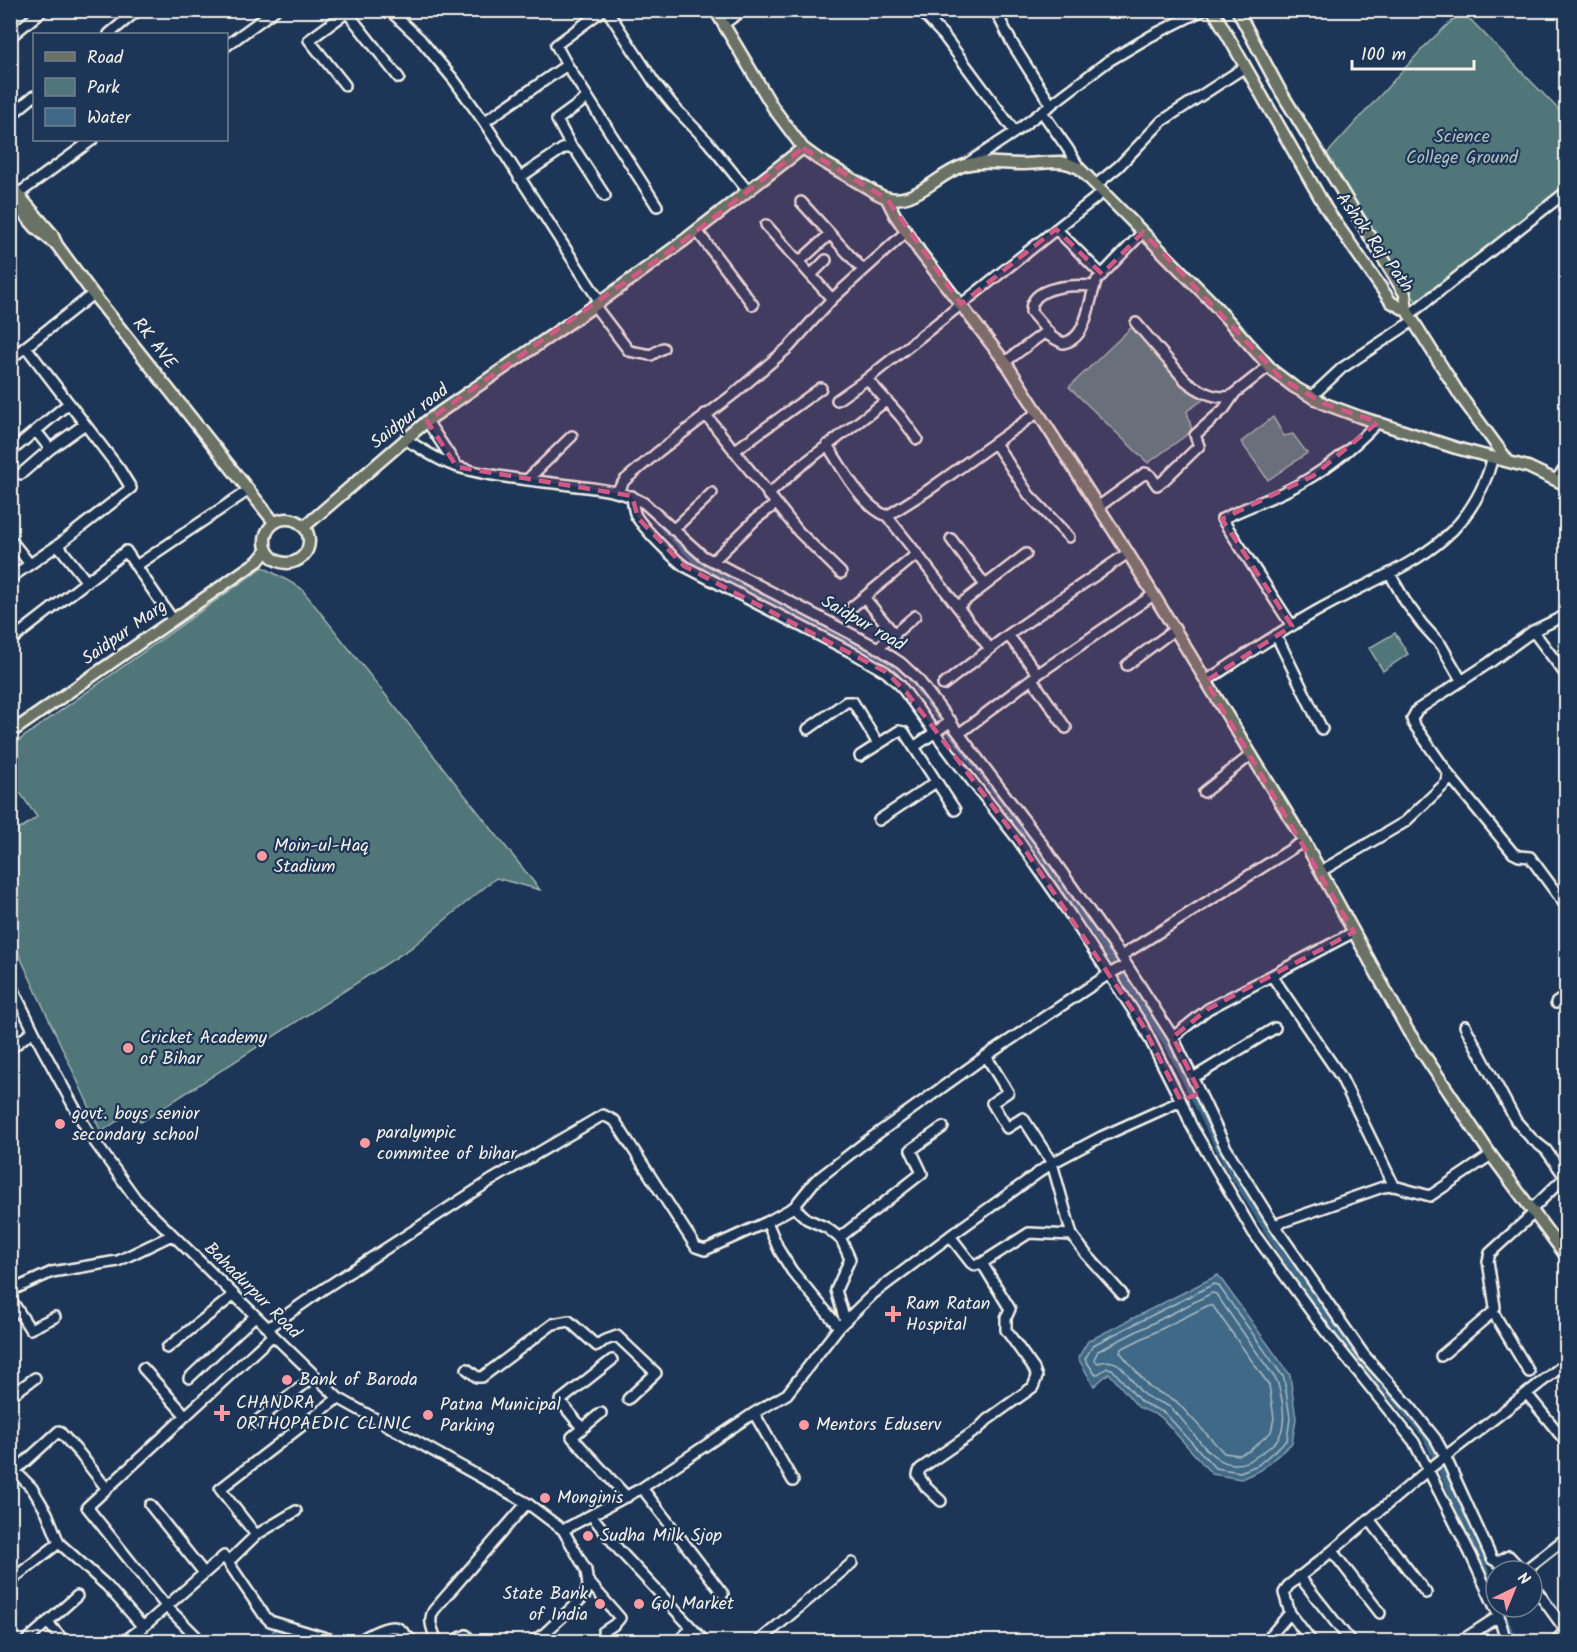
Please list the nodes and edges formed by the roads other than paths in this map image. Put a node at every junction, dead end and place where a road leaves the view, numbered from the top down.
1 (138, 10) edge
2 (275, 10) edge
3 (388, 10) edge
4 (605, 10) edge
5 (715, 10) edge
6 (744, 10) edge
7 (920, 10) edge
8 (995, 10) edge
9 (1203, 10) edge
10 (1237, 10) edge
11 (349, 11) edge
12 (38, 12) edge
13 (1218, 12) edge
14 (723, 24) junction
15 (110, 33) edge
16 (10, 37) edge
17 (228, 45) edge
18 (567, 65) junction
19 (1245, 67) junction
20 (399, 78) dead end
21 (345, 85) dead end
22 (33, 97) edge
23 (587, 98) junction
24 (1051, 105) junction
25 (1042, 112) junction
26 (10, 116) edge
27 (484, 122) junction
28 (1015, 132) junction
29 (91, 141) edge
30 (572, 148) junction
31 (803, 148) junction
32 (966, 165) junction
33 (1079, 168) junction
34 (519, 178) junction
35 (10, 185) edge
36 (1100, 188) junction
37 (747, 190) junction
38 (1566, 192) edge
39 (605, 196) dead end
40 (13, 197) edge
41 (887, 199) junction
42 (801, 202) dead end
43 (657, 206) dead end
44 (766, 225) dead end
45 (1056, 229) junction
46 (697, 231) junction
47 (906, 232) junction
48 (1143, 232) junction
49 (831, 234) junction
50 (826, 260) dead end
51 (799, 261) junction
52 (863, 270) junction
53 (1102, 274) junction
54 (811, 275) junction
55 (1094, 286) junction
56 (93, 294) junction
57 (832, 299) junction
58 (597, 304) junction
59 (961, 304) junction
60 (753, 305) dead end
61 (1410, 316) junction
62 (1136, 323) dead end
63 (1052, 336) junction
64 (26, 347) junction
65 (663, 348) dead end
66 (10, 359) edge
67 (1005, 362) junction
68 (1269, 366) junction
69 (867, 379) junction
70 (820, 388) dead end
71 (1235, 393) junction
72 (1311, 397) junction
73 (837, 400) dead end
74 (886, 400) junction
75 (69, 403) junction
76 (1038, 412) junction
77 (705, 414) junction
78 (427, 421) junction
79 (1378, 422) junction
80 (85, 424) junction
81 (36, 431) junction
82 (572, 436) dead end
83 (405, 439) junction
84 (917, 440) dead end
85 (995, 443) junction
86 (827, 445) junction
87 (50, 449) junction
88 (734, 451) junction
89 (10, 452) edge
90 (1493, 458) junction
91 (1508, 461) junction
92 (457, 467) junction
93 (1566, 467) edge
94 (21, 474) dead end
95 (528, 479) junction
96 (1561, 482) edge
97 (249, 490) junction
98 (617, 491) junction
99 (712, 493) dead end
100 (768, 495) junction
101 (632, 496) junction
102 (776, 504) junction
103 (1098, 507) junction
104 (887, 516) junction
105 (274, 522) junction
106 (304, 527) junction
107 (673, 530) junction
108 (1069, 537) dead end
109 (10, 539) edge
110 (951, 540) dead end
111 (58, 545) junction
112 (690, 548) junction
113 (267, 550) junction
114 (1128, 553) junction
115 (917, 554) junction
116 (1026, 554) dead end
117 (275, 559) junction
118 (680, 560) junction
119 (258, 561) junction
120 (713, 561) junction
121 (29, 563) junction
122 (136, 566) junction
123 (841, 573) dead end
124 (1390, 574) junction
125 (10, 578) edge
126 (87, 582) junction
127 (985, 585) junction
128 (1153, 595) junction
129 (864, 597) junction
130 (958, 606) junction
131 (852, 607) dead end
132 (1566, 615) edge
133 (915, 616) dead end
134 (173, 620) junction
135 (1292, 626) junction
136 (1174, 630) junction
137 (1533, 631) junction
138 (895, 634) junction
139 (1008, 635) junction
140 (1276, 636) junction
141 (11, 641) edge
142 (878, 648) junction
143 (990, 649) junction
144 (1127, 665) dead end
145 (891, 666) junction
146 (1566, 675) edge
147 (1035, 677) junction
148 (1461, 680) junction
149 (1206, 681) junction
150 (943, 685) dead end
151 (950, 723) junction
152 (1066, 728) dead end
153 (808, 729) dead end
154 (1322, 729) dead end
155 (938, 731) junction
156 (10, 733) edge
157 (960, 733) junction
158 (878, 744) junction
159 (914, 747) junction
160 (1251, 755) junction
161 (860, 756) dead end
162 (1449, 775) junction
163 (936, 782) junction
164 (1204, 792) dead end
165 (955, 810) dead end
166 (879, 820) dead end
167 (1304, 841) junction
168 (1321, 871) junction
169 (1566, 903) edge
170 (1354, 932) junction
171 (1121, 956) junction
172 (1125, 966) junction
173 (1110, 973) junction
174 (1272, 976) junction
175 (12, 989) edge
176 (1566, 996) edge
177 (1556, 1003) dead end
178 (1465, 1026) dead end
179 (1275, 1028) dead end
180 (33, 1031) junction
181 (1173, 1037) junction
182 (10, 1049) edge
183 (986, 1056) junction
184 (1193, 1078) junction
185 (1197, 1094) junction
186 (1182, 1101) junction
187 (943, 1127) dead end
188 (1491, 1155) junction
189 (1052, 1163) junction
190 (1566, 1177) edge
191 (1394, 1186) junction
192 (794, 1207) junction
193 (1533, 1211) junction
194 (1263, 1214) junction
195 (767, 1222) junction
196 (1249, 1222) junction
197 (1274, 1225) junction
198 (172, 1235) junction
199 (1072, 1235) junction
200 (950, 1236) junction
201 (839, 1238) junction
202 (1566, 1256) edge
203 (982, 1263) junction
204 (10, 1291) edge
205 (1122, 1294) dead end
206 (234, 1295) junction
207 (10, 1298) edge
208 (1493, 1312) junction
209 (255, 1316) junction
210 (55, 1317) dead end
211 (842, 1324) junction
212 (270, 1332) junction
213 (167, 1348) dead end
214 (1441, 1356) dead end
215 (612, 1360) dead end
216 (1566, 1363) edge
217 (143, 1368) dead end
218 (468, 1369) dead end
219 (1529, 1372) dead end
220 (315, 1376) junction
221 (35, 1377) dead end
222 (189, 1378) dead end
223 (1527, 1394) junction
224 (10, 1396) edge
225 (338, 1398) junction
226 (628, 1399) dead end
227 (601, 1413) dead end
228 (754, 1413) junction
229 (186, 1416) junction
230 (253, 1424) dead end
231 (582, 1428) junction
232 (1566, 1442) edge
233 (1444, 1457) junction
234 (1431, 1467) junction
235 (13, 1469) edge
236 (793, 1481) dead end
237 (642, 1488) junction
238 (107, 1489) junction
239 (627, 1497) junction
240 (941, 1501) dead end
241 (527, 1503) junction
242 (150, 1505) dead end
243 (296, 1511) dead end
244 (592, 1516) junction
245 (1369, 1519) junction
246 (563, 1530) junction
247 (256, 1535) junction
248 (1566, 1538) edge
249 (59, 1543) junction
250 (1332, 1551) junction
251 (1492, 1559) edge
252 (1539, 1559) edge
253 (228, 1562) junction
254 (852, 1563) dead end
255 (204, 1573) junction
256 (1299, 1576) junction
257 (10, 1581) edge
258 (588, 1581) junction
259 (1484, 1583) edge
260 (1426, 1593) dead end
261 (723, 1594) dead end
262 (77, 1596) dead end
263 (1544, 1600) edge
264 (166, 1606) junction
265 (1290, 1613) junction
266 (1380, 1613) dead end
267 (1494, 1619) edge
268 (1500, 1619) edge
269 (47, 1622) junction
270 (143, 1627) junction
271 (692, 1628) junction
272 (1566, 1630) edge
273 (603, 1632) dead end
274 (196, 1636) dead end
275 (547, 1637) edge
276 (25, 1641) edge
277 (65, 1641) edge
278 (123, 1641) edge
279 (339, 1641) edge
280 (357, 1641) edge
281 (413, 1641) edge
282 (437, 1641) edge
283 (452, 1641) edge
284 (472, 1641) edge
285 (532, 1641) edge
286 (677, 1641) edge
287 (705, 1641) edge
288 (758, 1641) edge
289 (1264, 1641) edge
290 (1312, 1641) edge
291 (1351, 1641) edge
292 (1459, 1641) edge
293 (1506, 1641) edge
294 (1555, 1641) edge

1 - 15 street
2 - 17 street
3 - 27 street
4 - 18 street
4 - 37 street
5 - 14 main road
6 - 14 street
7 - 28 street
8 - 24 street
9 - 24 street
10 - 61 main road
11 - 20 street
11 - 21 street
12 - 16 street
13 - 19 main road, Ashok Raj Path
14 - 31 main road
18 - 23 street
18 - 27 street
19 - 36 street
19 - 61 main road, Ashok Raj Path
22 - 26 street
23 - 30 street
23 - 43 street
24 - 25 street
25 - 28 street
25 - 33 street
27 - 34 street
28 - 32 street
29 - 40 street
30 - 34 street
30 - 39 street
31 - 37 main road, Saidpur road
31 - 41 main road
32 - 33 main road
32 - 41 main road
33 - 36 main road
34 - 58 street
35 - 40 main road, RK AVE
36 - 45 street
36 - 48 main road
37 - 46 main road, Saidpur road
38 - 61 street
40 - 56 main road, RK AVE
41 - 47 main road
42 - 49 street
44 - 51 street
45 - 53 street
45 - 59 street
46 - 58 main road, Saidpur road
46 - 60 street
47 - 52 street
47 - 59 main road
48 - 53 street
48 - 68 main road
49 - 51 street
49 - 52 street
50 - 54 street
51 - 54 street
52 - 57 street
53 - 55 street
54 - 57 street
55 - 63 street
55 - 63 street
56 - 64 street
56 - 97 main road, RK AVE
57 - 77 street
58 - 65 street
58 - 78 main road, Saidpur road
59 - 67 main road
59 - 69 street
61 - 72 street
61 - 91 main road, Ashok Raj Path
62 - 71 street
63 - 67 street
64 - 66 street
64 - 75 street
67 - 76 main road
68 - 71 street
68 - 72 main road
69 - 73 street
69 - 74 street
70 - 88 street
71 - 103 street
72 - 79 main road
74 - 84 street
74 - 86 street
75 - 80 street
75 - 81 street
76 - 85 street
76 - 103 main road
77 - 88 street
77 - 98 street
78 - 83 main road, Saidpur road
78 - 92 street
79 - 90 main road
79 - 135 street
80 - 87 street
80 - 111 street
81 - 87 street
81 - 89 street
82 - 95 street
83 - 92 street, Saidpur road
83 - 106 main road, Saidpur road
85 - 104 street
85 - 108 street
86 - 100 street
86 - 104 street
87 - 94 street
88 - 100 street
90 - 91 main road
90 - 124 street
91 - 96 main road
92 - 95 street, Saidpur road
93 - 96 street
95 - 98 street, Saidpur road
97 - 105 main road, RK AVE
97 - 122 street
98 - 101 street, Saidpur road
99 - 107 street
100 - 102 street
101 - 107 street, Saidpur road
101 - 118 street
102 - 120 street
102 - 123 street
103 - 114 main road
104 - 115 street
105 - 106 main road
105 - 113 main road
106 - 117 main road
107 - 112 street, Saidpur road
109 - 121 street
110 - 127 street
111 - 121 street
111 - 126 street
112 - 118 street
112 - 120 street, Saidpur road
113 - 117 main road
113 - 119 main road
114 - 128 main road
114 - 139 street
115 - 129 street
115 - 130 street
116 - 127 street
117 - 119 main road
118 - 145 street
119 - 134 main road, Saidpur Marg
120 - 142 street, Saidpur road
121 - 125 street
122 - 126 street
122 - 134 street
124 - 135 street
124 - 148 street
126 - 141 street
127 - 130 street
128 - 136 main road
128 - 147 street
129 - 131 street
129 - 138 street
130 - 143 street
132 - 137 street
133 - 138 street
134 - 156 main road, Saidpur Marg
135 - 140 street
136 - 144 street
136 - 149 main road
137 - 146 street
137 - 148 street
138 - 142 street
139 - 143 street
139 - 147 street
140 - 149 street
140 - 154 street
142 - 145 street, Saidpur road
143 - 150 street
145 - 151 street, Saidpur road
145 - 155 street
147 - 152 street
147 - 157 street
148 - 162 street
149 - 160 main road
151 - 155 street
151 - 157 street, Saidpur road
153 - 158 street
155 - 159 street
155 - 173 street
157 - 171 street, Saidpur road
158 - 159 street
158 - 161 street
159 - 163 street
160 - 164 street
160 - 167 main road
162 - 168 street
162 - 169 street
163 - 165 street
163 - 166 street
167 - 168 main road
167 - 171 street
168 - 170 main road
170 - 174 street
170 - 188 main road
171 - 172 street, Saidpur road
172 - 173 street
172 - 181 street, Saidpur road
173 - 183 street
173 - 186 street
174 - 181 street
174 - 191 street
175 - 180 street, Bahadurpur Road
176 - 177 street
178 - 190 street
179 - 184 street
180 - 182 street
180 - 198 street, Bahadurpur Road
181 - 184 street, Saidpur road
183 - 189 street
183 - 192 street
184 - 185 street, Saidpur road
185 - 186 street
185 - 194 street, Saidpur road
186 - 189 street
186 - 196 street
187 - 201 street
188 - 191 street
188 - 193 main road
189 - 199 street
189 - 200 street
190 - 193 street
191 - 197 street
192 - 195 street
192 - 201 street
193 - 202 main road
193 - 208 street
194 - 196 street
194 - 197 street, Saidpur road
195 - 211 street
195 - 212 street
196 - 234 street
197 - 233 street, Saidpur road
198 - 204 street
198 - 206 street, Bahadurpur Road
199 - 203 street
199 - 205 street
200 - 203 street
200 - 211 street
201 - 211 street
203 - 240 street
206 - 209 street, Bahadurpur Road
206 - 213 street
207 - 210 street
208 - 214 street
208 - 219 street
209 - 212 street, Bahadurpur Road
209 - 222 street
211 - 228 street
212 - 220 street, Bahadurpur Road
212 - 229 street
215 - 231 street
216 - 223 street
217 - 229 street
218 - 226 street
220 - 225 street, Bahadurpur Road
220 - 230 street
221 - 224 street
223 - 232 street
223 - 233 street
225 - 241 street, Bahadurpur Road
225 - 247 street
227 - 231 street
228 - 236 street
228 - 237 street
229 - 238 street
231 - 239 street
233 - 234 street
233 - 251 street, Saidpur road
234 - 245 street
234 - 259 street
235 - 238 street
235 - 249 street
237 - 239 street
237 - 261 street
238 - 264 street
239 - 244 street
241 - 246 street, Bahadurpur Road
241 - 282 street
242 - 255 street
243 - 247 street
244 - 246 street
244 - 271 street
245 - 250 street
245 - 260 street
246 - 258 street
247 - 253 street
248 - 252 street
249 - 257 street
249 - 270 street
250 - 256 street
250 - 266 street
253 - 255 street
253 - 279 street
254 - 288 street
255 - 264 street
256 - 265 street
256 - 291 street
258 - 273 street
258 - 275 street
262 - 269 street
263 - 272 street
264 - 270 street
264 - 274 street
265 - 289 street
265 - 290 street
267 - 292 street
268 - 293 street
269 - 276 street
269 - 277 street
270 - 278 street
271 - 286 street
271 - 287 street
272 - 294 street
275 - 285 street
280 - 281 street
283 - 284 street

